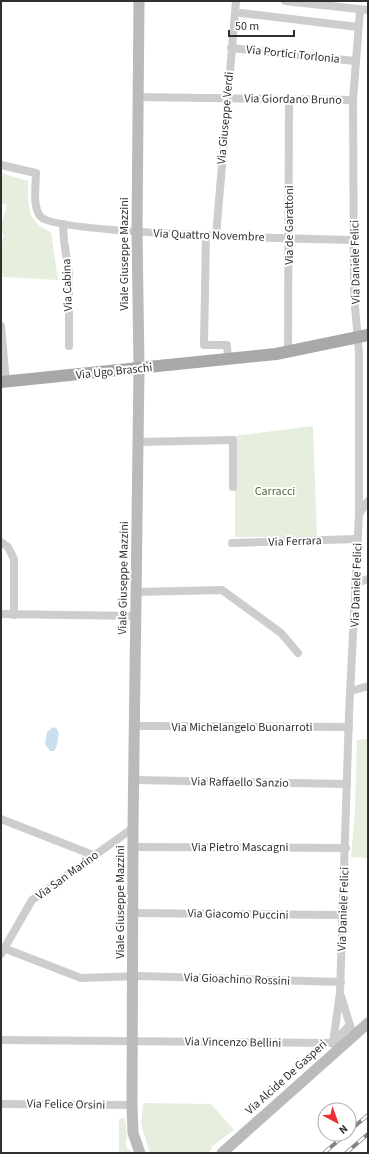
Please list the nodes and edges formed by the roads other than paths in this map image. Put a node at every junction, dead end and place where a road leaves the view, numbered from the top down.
1 (139, 1) edge
2 (236, 1) edge
3 (291, 1) edge
4 (364, 10) edge
5 (241, 13) dead end
6 (358, 28) junction
7 (231, 48) junction
8 (355, 61) junction
9 (138, 97) junction
10 (226, 98) junction
11 (289, 99) junction
12 (353, 100) junction
13 (1, 165) edge
14 (63, 224) junction
15 (137, 231) junction
16 (206, 235) junction
17 (216, 236) junction
18 (289, 238) junction
19 (354, 240) junction
20 (1, 326) edge
21 (363, 337) edge
22 (69, 346) dead end
23 (288, 352) junction
24 (228, 360) junction
25 (139, 368) junction
26 (4, 382) edge
27 (138, 442) junction
28 (233, 487) dead end
29 (368, 501) edge
30 (359, 514) junction
31 (357, 539) junction
32 (1, 542) edge
33 (232, 543) dead end
34 (368, 579) edge
35 (356, 583) junction
36 (136, 592) junction
37 (1, 614) edge
38 (14, 614) junction
39 (136, 616) junction
40 (298, 653) dead end
41 (368, 686) edge
42 (350, 691) junction
43 (134, 726) junction
44 (349, 727) junction
45 (134, 780) junction
46 (348, 784) junction
47 (1, 819) edge
48 (133, 828) junction
49 (133, 847) junction
50 (346, 848) junction
51 (93, 855) junction
52 (133, 913) junction
53 (343, 916) junction
54 (2, 950) edge
55 (133, 976) junction
56 (340, 982) junction
57 (340, 993) junction
58 (368, 1022) edge
59 (348, 1031) junction
60 (1, 1040) edge
61 (132, 1041) junction
62 (335, 1046) junction
63 (1, 1104) edge
64 (132, 1105) junction
65 (140, 1153) edge
66 (222, 1153) edge

1 - 9 street, Viale Giuseppe Mazzini
2 - 7 street, Via Giuseppe Verdi
3 - 4 street
4 - 6 street, Via Daniele Felici
5 - 6 street
6 - 8 street, Via Daniele Felici
7 - 8 street, Via Portici Torlonia
7 - 10 street, Via Giuseppe Verdi
8 - 12 street, Via Daniele Felici
9 - 10 street, Via Giordano Bruno
9 - 15 street, Viale Giuseppe Mazzini
10 - 11 street, Via Giordano Bruno
10 - 17 street, Via Giuseppe Verdi
11 - 12 street, Via Giordano Bruno
11 - 18 street, Via de Garattoni
12 - 19 street, Via Daniele Felici
13 - 14 street
14 - 15 street
14 - 22 street, Via Cabina
15 - 16 street, Via Quattro Novembre
15 - 25 street, Viale Giuseppe Mazzini
16 - 17 street, Via Quattro Novembre
16 - 24 street
17 - 18 street, Via Quattro Novembre
18 - 19 street, Via Quattro Novembre
18 - 23 street, Via de Garattoni
19 - 21 street, Via Daniele Felici
20 - 26 street
21 - 23 main road, Via Ugo Braschi
21 - 30 street, Via Daniele Felici
23 - 24 main road, Via Ugo Braschi
24 - 25 main road, Via Ugo Braschi
25 - 26 main road, Via Ugo Braschi
25 - 27 street, Viale Giuseppe Mazzini
27 - 28 street
27 - 36 street, Viale Giuseppe Mazzini
29 - 30 street
30 - 31 street, Via Daniele Felici
31 - 33 street, Via Ferrara
31 - 35 street, Via Daniele Felici
32 - 38 street
34 - 35 street
35 - 42 street, Via Daniele Felici
36 - 39 street, Viale Giuseppe Mazzini
36 - 40 street
37 - 38 street
38 - 39 street
39 - 43 street, Viale Giuseppe Mazzini
41 - 42 street
42 - 44 street, Via Daniele Felici
43 - 44 street, Via Michelangelo Buonarroti
43 - 45 street, Viale Giuseppe Mazzini
44 - 46 street, Via Daniele Felici
45 - 46 street, Via Raffaello Sanzio
45 - 48 street, Viale Giuseppe Mazzini
46 - 50 street, Via Daniele Felici
47 - 51 street
48 - 49 street, Viale Giuseppe Mazzini
48 - 51 street, Via San Marino
49 - 50 street, Via Pietro Mascagni
49 - 52 street, Viale Giuseppe Mazzini
50 - 53 street, Via Daniele Felici
51 - 54 street, Via San Marino
52 - 53 street, Via Giacomo Puccini
52 - 55 street, Viale Giuseppe Mazzini
53 - 56 street, Via Daniele Felici
54 - 55 street, Via Gioachino Rossini
55 - 56 street, Via Gioachino Rossini
55 - 61 street, Viale Giuseppe Mazzini
56 - 57 street, Via Daniele Felici
57 - 59 street, Via Daniele Felici
57 - 62 street, Via Daniele Felici
58 - 59 street, Via Alcide De Gasperi
59 - 62 street, Via Alcide De Gasperi
60 - 61 street, Via Vincenzo Bellini
61 - 62 street, Via Vincenzo Bellini
61 - 64 street, Viale Giuseppe Mazzini
62 - 66 street, Via Alcide De Gasperi
63 - 64 street, Via Felice Orsini
64 - 65 street, Viale Giuseppe Mazzini

